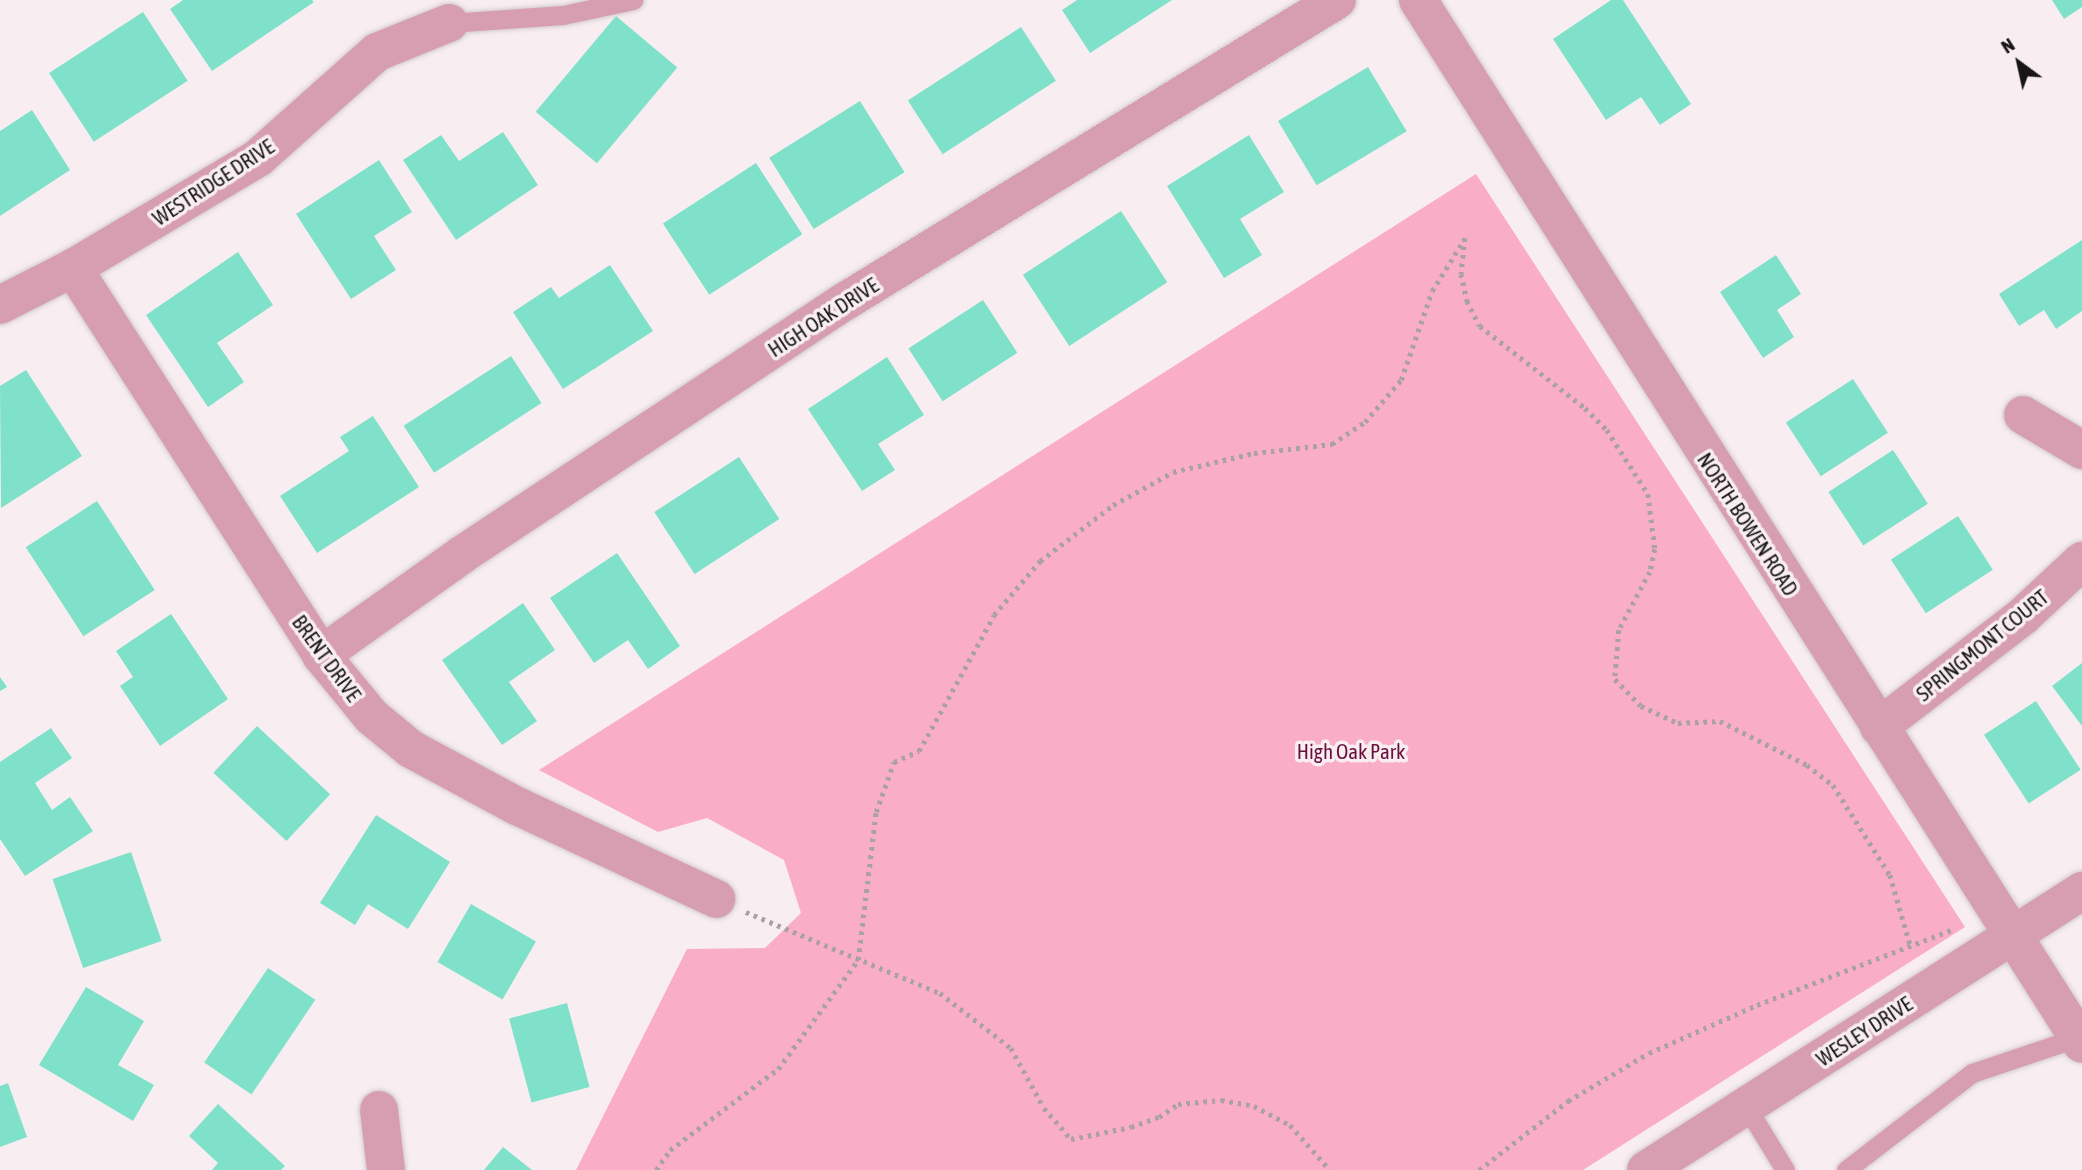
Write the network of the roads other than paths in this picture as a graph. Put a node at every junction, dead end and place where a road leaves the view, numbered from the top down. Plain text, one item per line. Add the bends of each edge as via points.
1 (633, 0) edge
2 (1337, 0) edge
3 (1418, 0) edge
4 (449, 23) joint
5 (73, 268) junction
6 (0, 305) edge
7 (2023, 415) dead end
8 (2082, 450) edge
9 (2082, 561) edge
10 (321, 655) junction
11 (1880, 727) junction
12 (2082, 891) edge
13 (716, 900) road end
14 (2004, 921) junction
15 (2081, 1040) edge
16 (1746, 1106) junction
17 (379, 1110) dead end
18 (386, 1170) edge
19 (1646, 1170) edge
20 (1786, 1170) edge
21 (1846, 1170) edge

1 - 4 lane via 563,15
2 - 10 street, HIGH OAK DRIVE via 844,302 463,554
3 - 11 street, NORTH BOWEN ROAD
4 - 5 street, WESTRIDGE DRIVE via 377,51 258,158
5 - 6 street, WESTRIDGE DRIVE
5 - 10 street, BRENT DRIVE
7 - 8 street
9 - 11 street, SPRINGMONT COURT via 2023,616
10 - 13 street, BRENT DRIVE via 372,717 411,748 517,806
11 - 14 street, NORTH BOWEN ROAD
12 - 14 street, WESLEY DRIVE
14 - 15 street, NORTH BOWEN ROAD
14 - 16 street, WESLEY DRIVE
15 - 21 lane via 1972,1073
16 - 19 street, WESLEY DRIVE
16 - 20 lane
17 - 18 street

